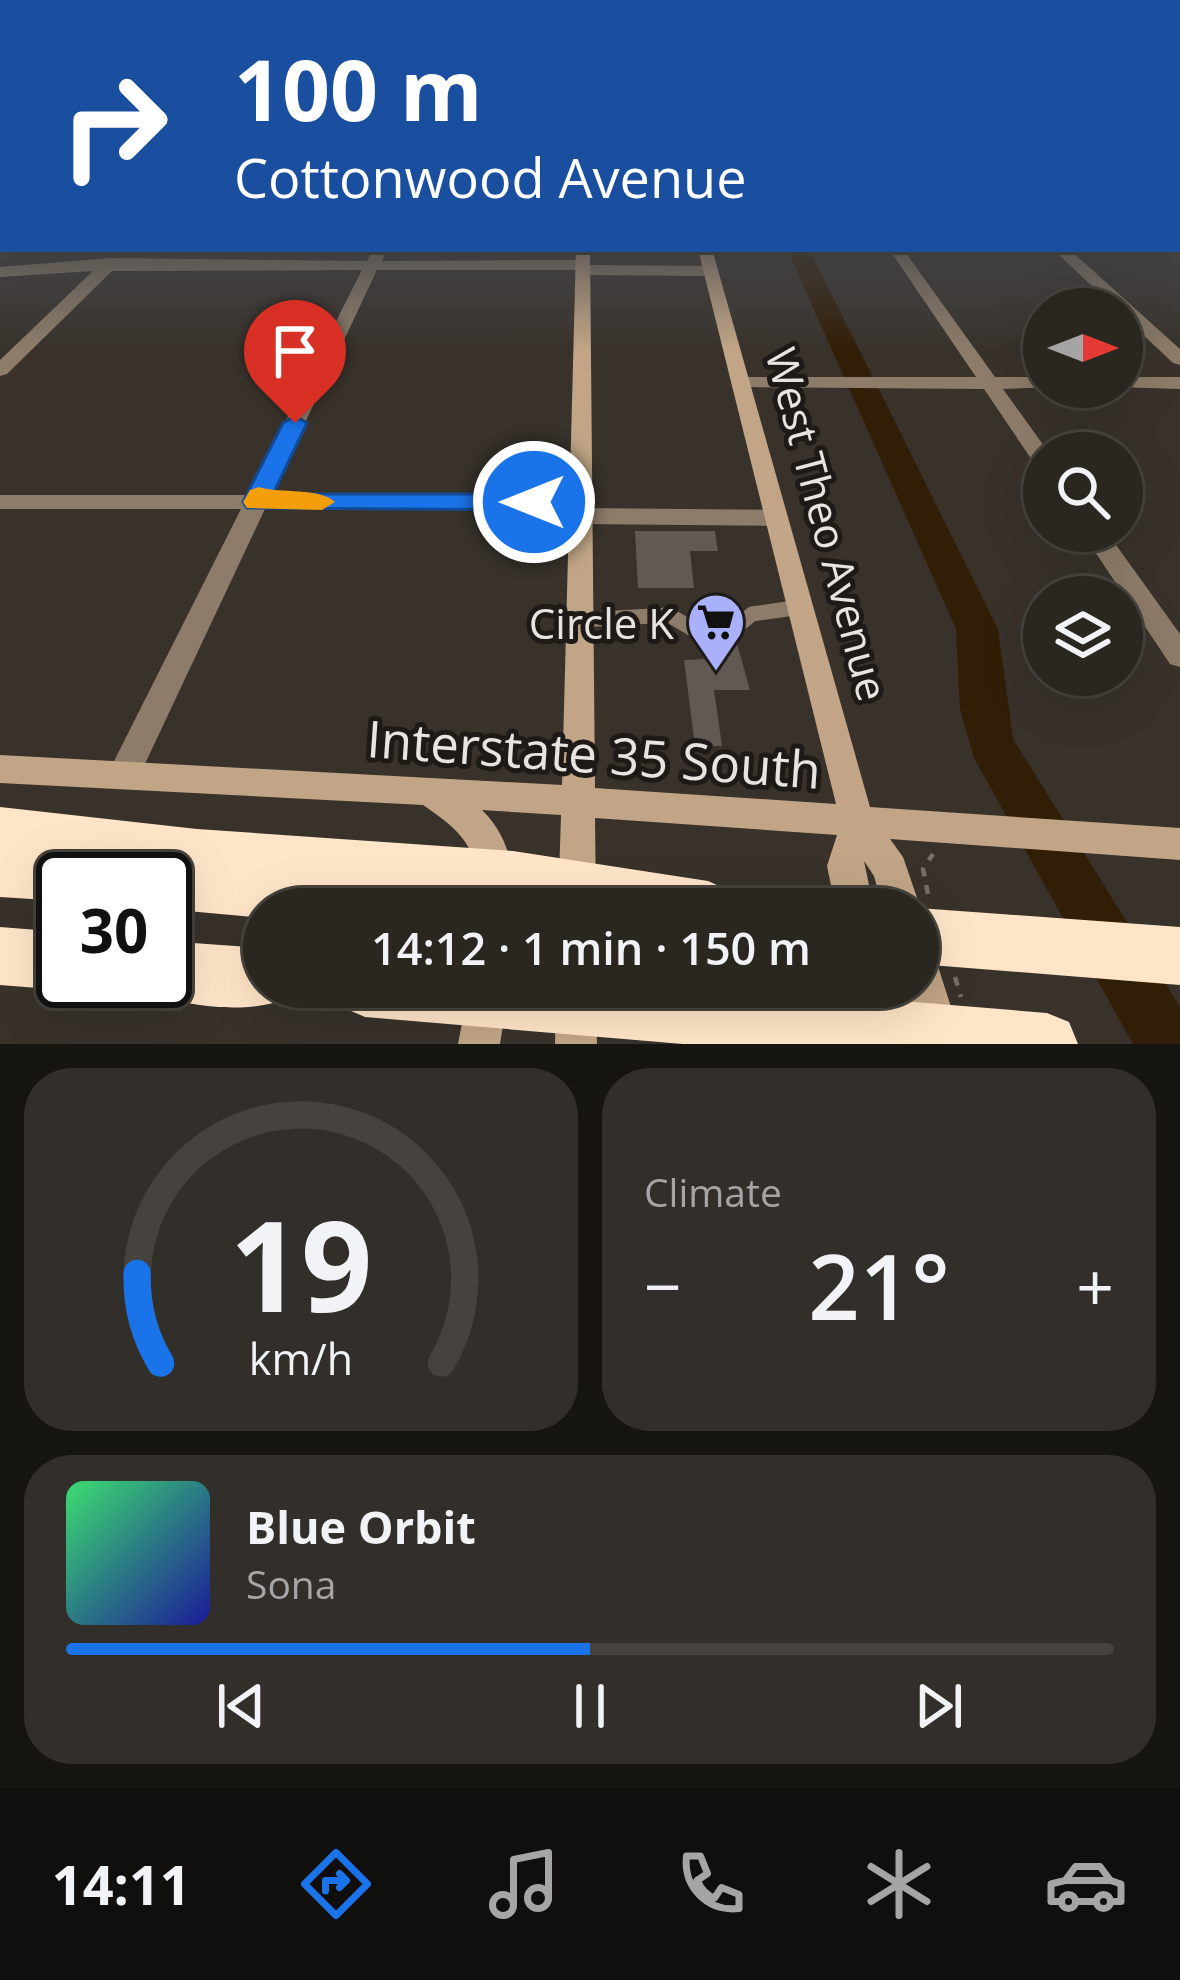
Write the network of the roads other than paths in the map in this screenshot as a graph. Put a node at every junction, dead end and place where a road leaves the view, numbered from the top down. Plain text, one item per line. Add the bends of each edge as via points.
1 (121, 254) edge
2 (899, 254) edge
3 (1065, 254) edge
4 (376, 257) edge
5 (708, 260) edge
6 (583, 262) edge
7 (109, 266) junction
8 (0, 272) edge
9 (1180, 359) edge
10 (0, 370) edge
11 (1180, 382) edge
12 (741, 383) junction
13 (989, 383) junction
14 (1023, 383) edge
15 (1143, 383) edge
16 (1024, 432) edge
17 (0, 502) edge
18 (256, 502) junction
19 (580, 509) junction
20 (777, 518) junction
21 (1108, 552) edge
22 (801, 607) junction
23 (579, 620) junction
24 (1180, 656) edge
25 (0, 769) edge
26 (123, 775) junction
27 (429, 791) junction
28 (578, 802) junction
29 (858, 823) junction
30 (0, 831) edge
31 (1180, 844) edge
32 (69, 852) edge
33 (192, 865) edge
34 (36, 867) edge
35 (0, 871) edge
36 (192, 886) edge
37 (495, 888) edge
38 (576, 888) edge
39 (577, 888) edge
40 (850, 888) edge
41 (896, 888) edge
42 (243, 890) edge
43 (939, 938) edge
44 (0, 956) edge
45 (1180, 956) edge
46 (36, 959) edge
47 (192, 972) edge
48 (243, 976) edge
49 (485, 1008) edge
50 (576, 1008) edge
51 (616, 1008) edge
52 (879, 1008) edge
53 (931, 1008) edge
54 (479, 1044) edge
55 (576, 1044) edge
56 (887, 1044) edge
57 (942, 1044) edge
58 (1047, 1044) edge

1 - 7 street
2 - 13 street
3 - 9 street
4 - 6 street
4 - 7 street
4 - 18 street
5 - 6 street
5 - 12 street, West Theo Avenue
6 - 19 street
7 - 8 street
7 - 10 street
11 - 15 street
12 - 13 street
12 - 20 street, West Theo Avenue
13 - 14 street
13 - 16 street
17 - 18 street
18 - 19 street
18 - 26 street
19 - 20 street
19 - 23 street
20 - 22 street, West Theo Avenue
21 - 24 street
22 - 23 lane via 752,614 735,628 691,628 669,615
22 - 29 street, West Theo Avenue
23 - 28 street
25 - 26 street, Interstate 35 South
26 - 27 street, Interstate 35 South
27 - 28 street, Interstate 35 South
27 - 37 street via 484,833
28 - 29 street, Interstate 35 South
28 - 39 street
29 - 31 street, Interstate 35 South
29 - 40 street, West Theo Avenue via 844,866
29 - 41 street, West Theo Avenue
30 - 32 highway
33 - 38 highway via 513,878
34 - 35 highway
36 - 42 highway
43 - 45 highway
44 - 46 highway
47 - 48 highway
49 - 54 street
50 - 55 street
51 - 58 highway
52 - 56 street
53 - 57 street

